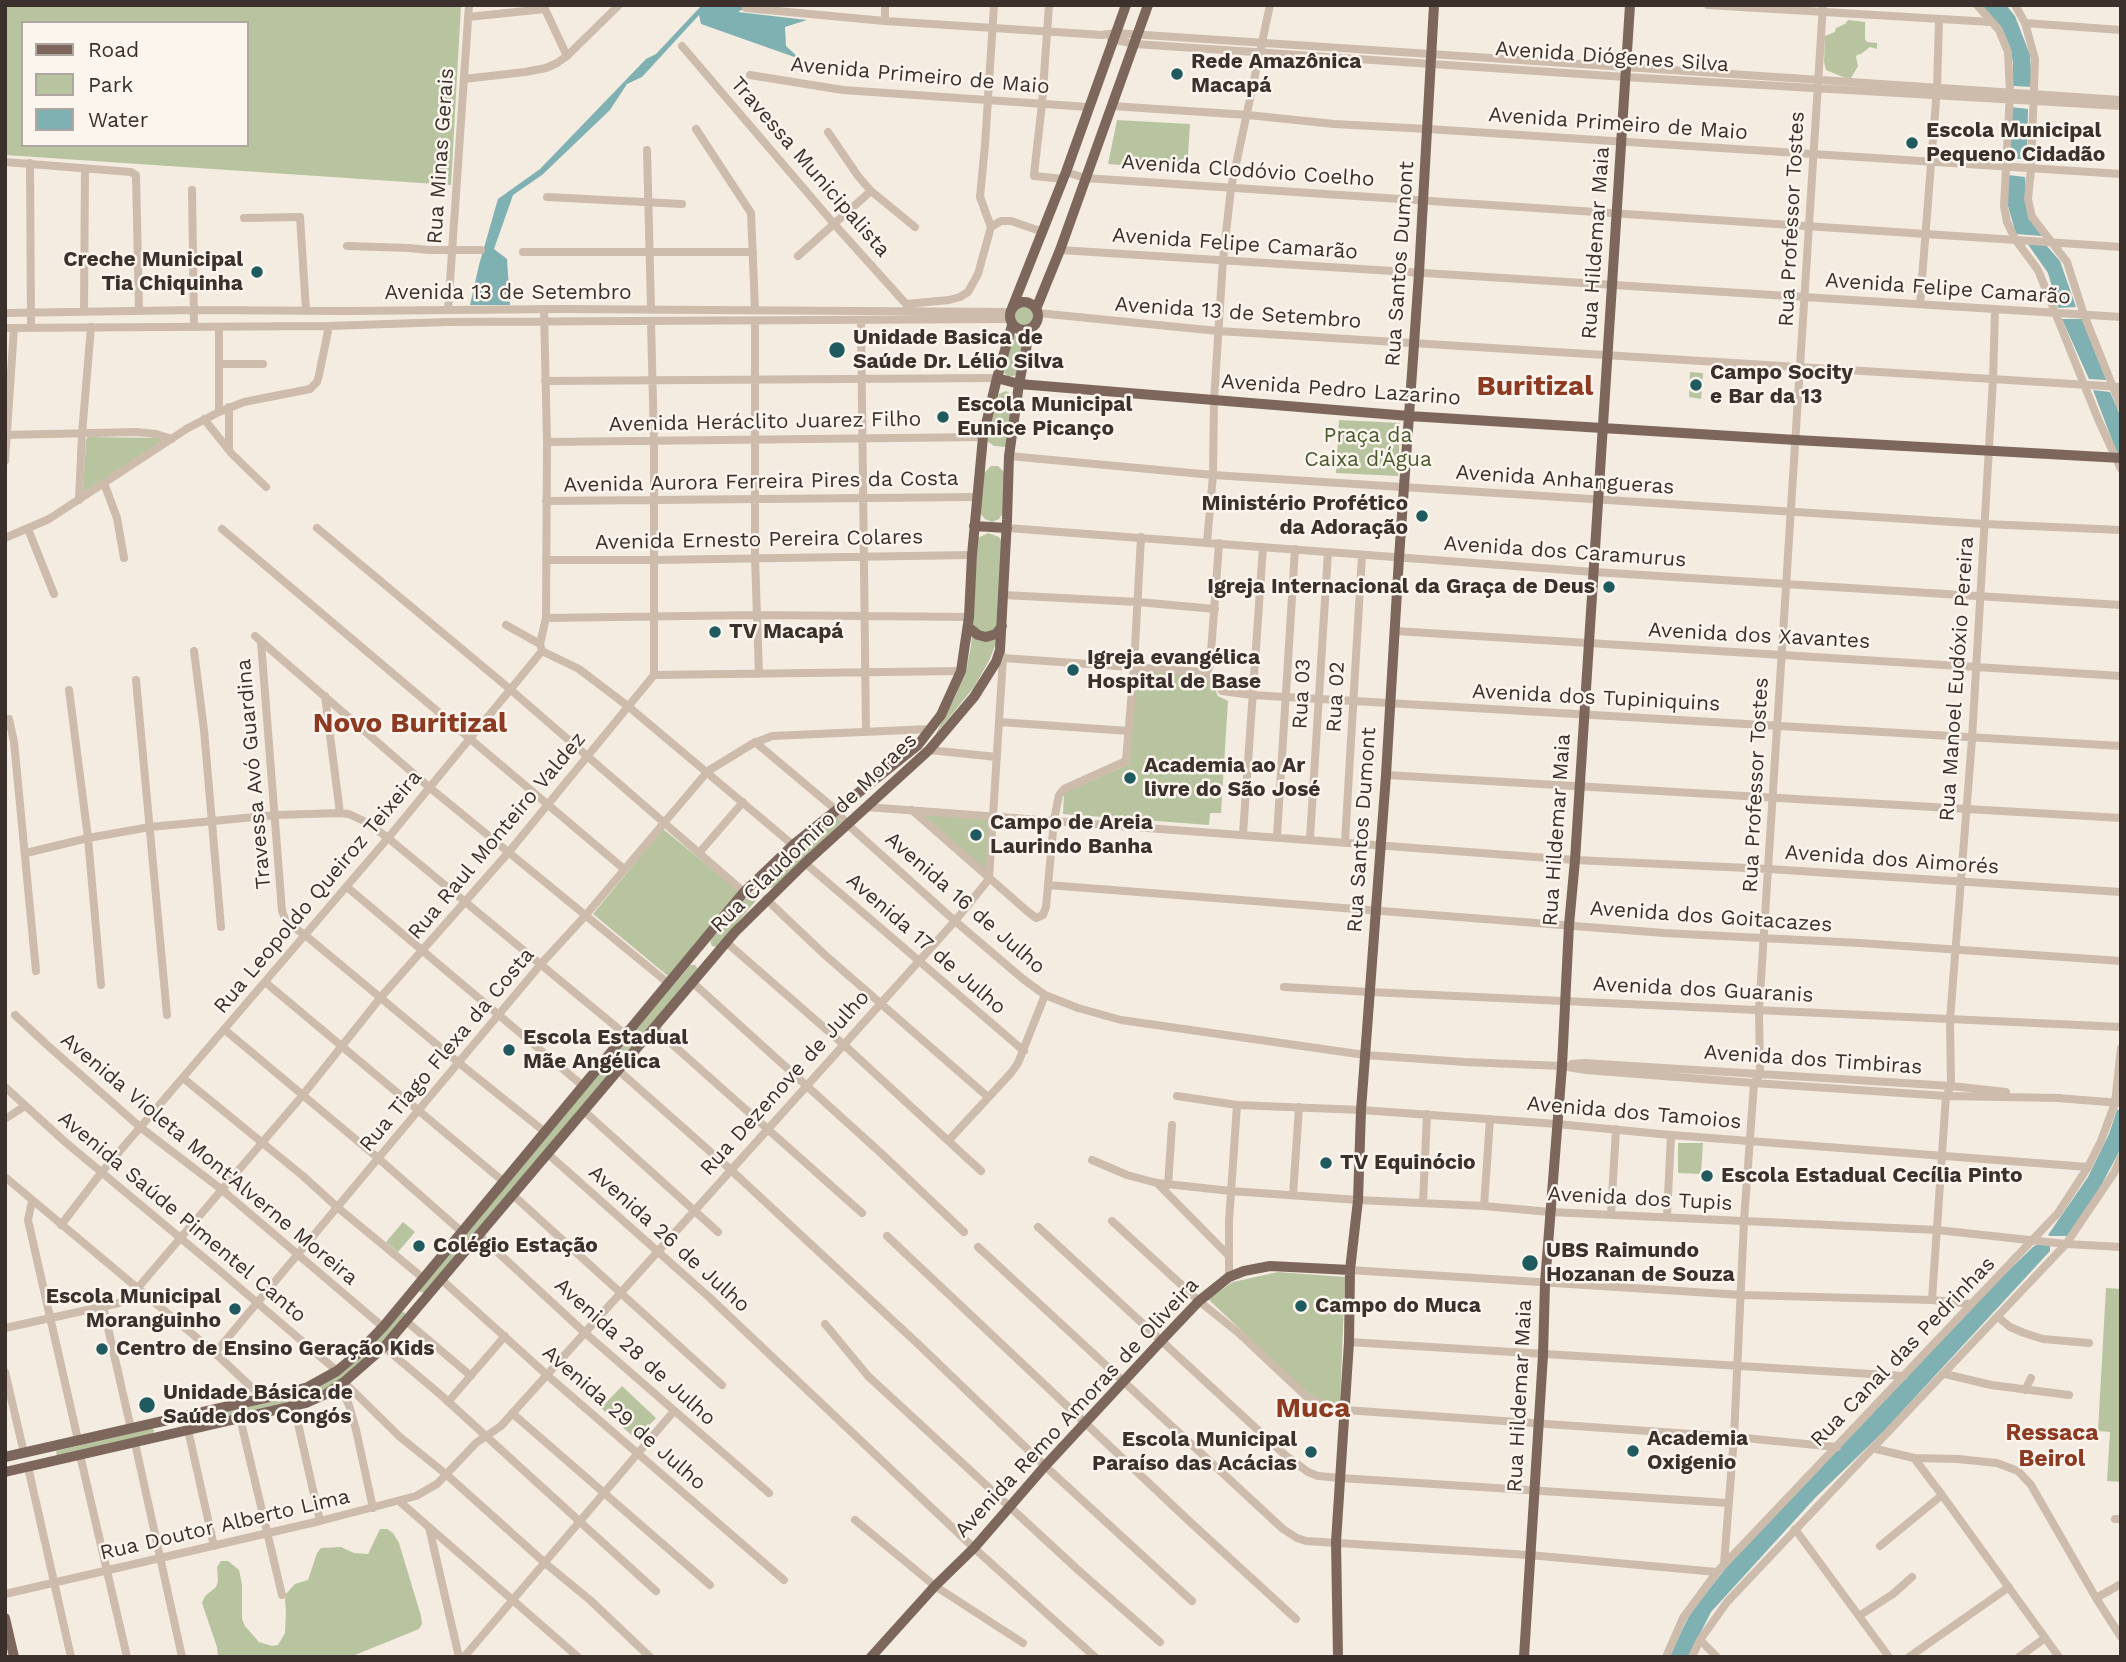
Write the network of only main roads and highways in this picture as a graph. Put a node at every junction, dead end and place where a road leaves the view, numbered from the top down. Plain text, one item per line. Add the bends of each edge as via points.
1 (1126, 5) edge
2 (1149, 5) edge
3 (1434, 5) edge
4 (1630, 5) edge
5 (1037, 311) junction
6 (1011, 316) junction
7 (1030, 329) junction
8 (997, 378) junction
9 (1019, 384) junction
10 (1409, 415) junction
11 (1603, 427) junction
12 (2118, 458) edge
13 (974, 526) junction
14 (1007, 528) junction
15 (969, 622) junction
16 (1002, 626) junction
17 (704, 940) junction
18 (718, 951) junction
19 (691, 956) junction
20 (704, 966) junction
21 (1350, 1270) junction
22 (404, 1302) junction
23 (414, 1311) junction
24 (183, 1418) junction
25 (188, 1430) junction
26 (51, 1447) junction
27 (5, 1457) edge
28 (55, 1461) junction
29 (5, 1472) edge
30 (5, 1618) edge
31 (14, 1657) edge
32 (871, 1657) edge
33 (1338, 1657) edge
34 (1524, 1657) edge

1 - 6 main road, Rua Claudomiro de Moraes
2 - 5 main road
3 - 10 main road, Rua Santos Dumont
4 - 11 main road, Rua Hildemar Maia
5 - 6 main road via 1024,302
5 - 7 main road via 1037,322
6 - 7 main road via 1021,330
6 - 8 main road, Rua Claudomiro de Moraes
7 - 9 main road, Rua Claudomiro de Moraes
8 - 9 main road, Avenida Pedro Lazarino
8 - 13 main road, Rua Claudomiro de Moraes via 983,438
9 - 10 main road, Avenida Pedro Lazarino
9 - 14 main road, Rua Claudomiro de Moraes via 1009,456
10 - 11 main road, Avenida Pedro Lazarino
10 - 21 main road, Rua Santos Dumont
11 - 12 main road, Avenida Pedro Lazarino
11 - 34 main road, Rua Hildemar Maia
13 - 14 main road
13 - 15 main road, Rua Claudomiro de Moraes
14 - 16 main road, Rua Claudomiro de Moraes
15 - 16 main road via 978,635 986,637
15 - 17 main road, Rua Claudomiro de Moraes via 961,671 931,729 911,751 793,845 744,892
16 - 18 main road, Rua Claudomiro de Moraes via 1002,654 974,697 929,750 766,899
17 - 18 main road
17 - 19 main road, Rua Claudomiro de Moraes
18 - 20 main road, Rua Claudomiro de Moraes
19 - 20 main road
19 - 22 main road, Rua Claudomiro de Moraes
20 - 23 main road, Rua Claudomiro de Moraes
21 - 32 main road, Avenida Remo Amoras de Oliveira via 1270,1266 1244,1271 1199,1301
21 - 33 main road, Rua Santos Dumont via 1336,1542
22 - 23 main road
22 - 24 main road, Rua Claudomiro de Moraes via 356,1355 308,1387
23 - 25 main road, Rua Claudomiro de Moraes via 384,1347 342,1384 314,1400
24 - 25 main road
24 - 26 main road, Rua Claudomiro de Moraes
25 - 28 main road, Rua Claudomiro de Moraes
26 - 27 main road, Rua Claudomiro de Moraes
26 - 28 main road
28 - 29 main road, Rua Claudomiro de Moraes
30 - 31 main road

